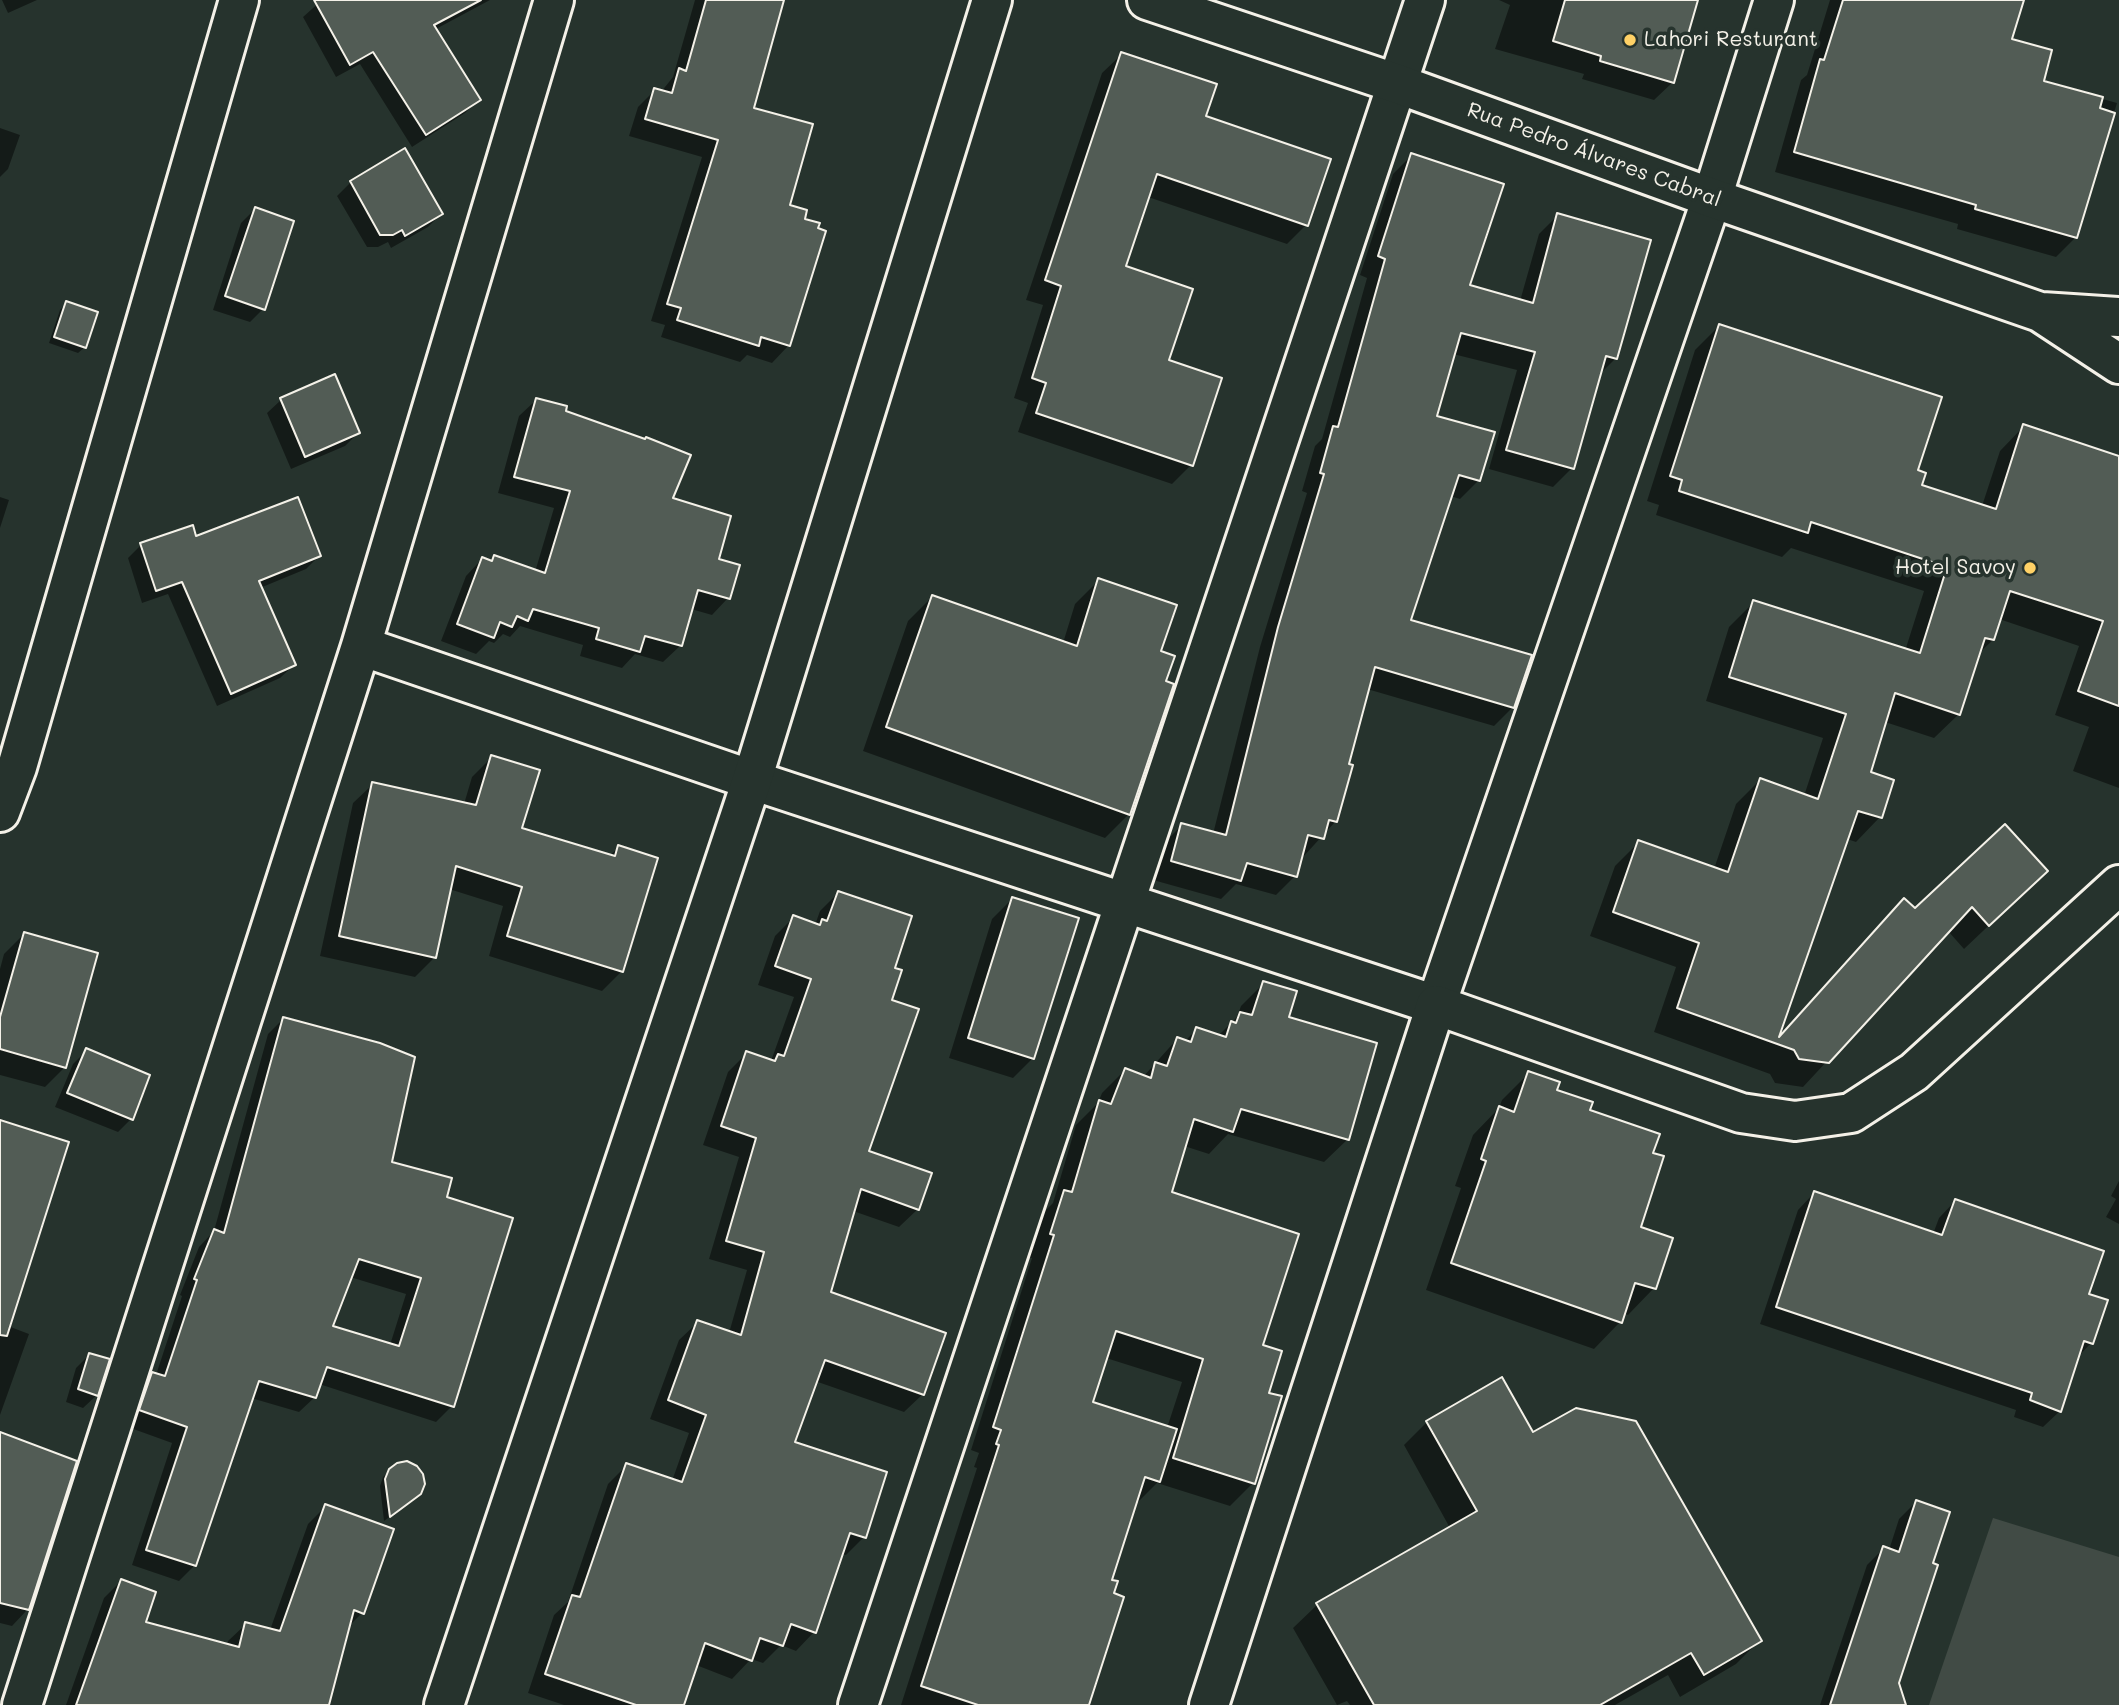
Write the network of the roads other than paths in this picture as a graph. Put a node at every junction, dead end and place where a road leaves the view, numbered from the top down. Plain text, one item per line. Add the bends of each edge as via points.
1 (239, 0) edge
2 (554, 0) edge
3 (992, 0) edge
4 (1147, 0) edge
5 (1425, 0) edge
6 (1774, 0) edge
7 (1398, 83) junction
8 (1712, 198) junction
9 (2040, 312) junction
10 (2119, 317) edge
11 (2119, 365) edge
12 (360, 646) junction
13 (8, 764) edge
14 (752, 780) junction
15 (0, 812) edge
16 (2119, 885) edge
17 (1126, 902) junction
18 (1436, 1005) junction
19 (22, 1705) edge
20 (444, 1705) edge
21 (858, 1705) edge
22 (1209, 1705) edge

1 - 13 street
2 - 12 street
3 - 14 street
4 - 7 street, Rua Pedro Álvares Cabral
5 - 7 street
6 - 8 street
7 - 8 street, Rua Pedro Álvares Cabral
7 - 17 street
8 - 9 street, Rua Pedro Álvares Cabral
8 - 18 street
9 - 10 street
9 - 11 street
12 - 14 street
12 - 19 street
13 - 15 street
14 - 17 street
14 - 20 street
16 - 18 street via 1914,1072 1851,1112 1795,1121 1741,1113
17 - 18 street
17 - 21 street
18 - 22 street

